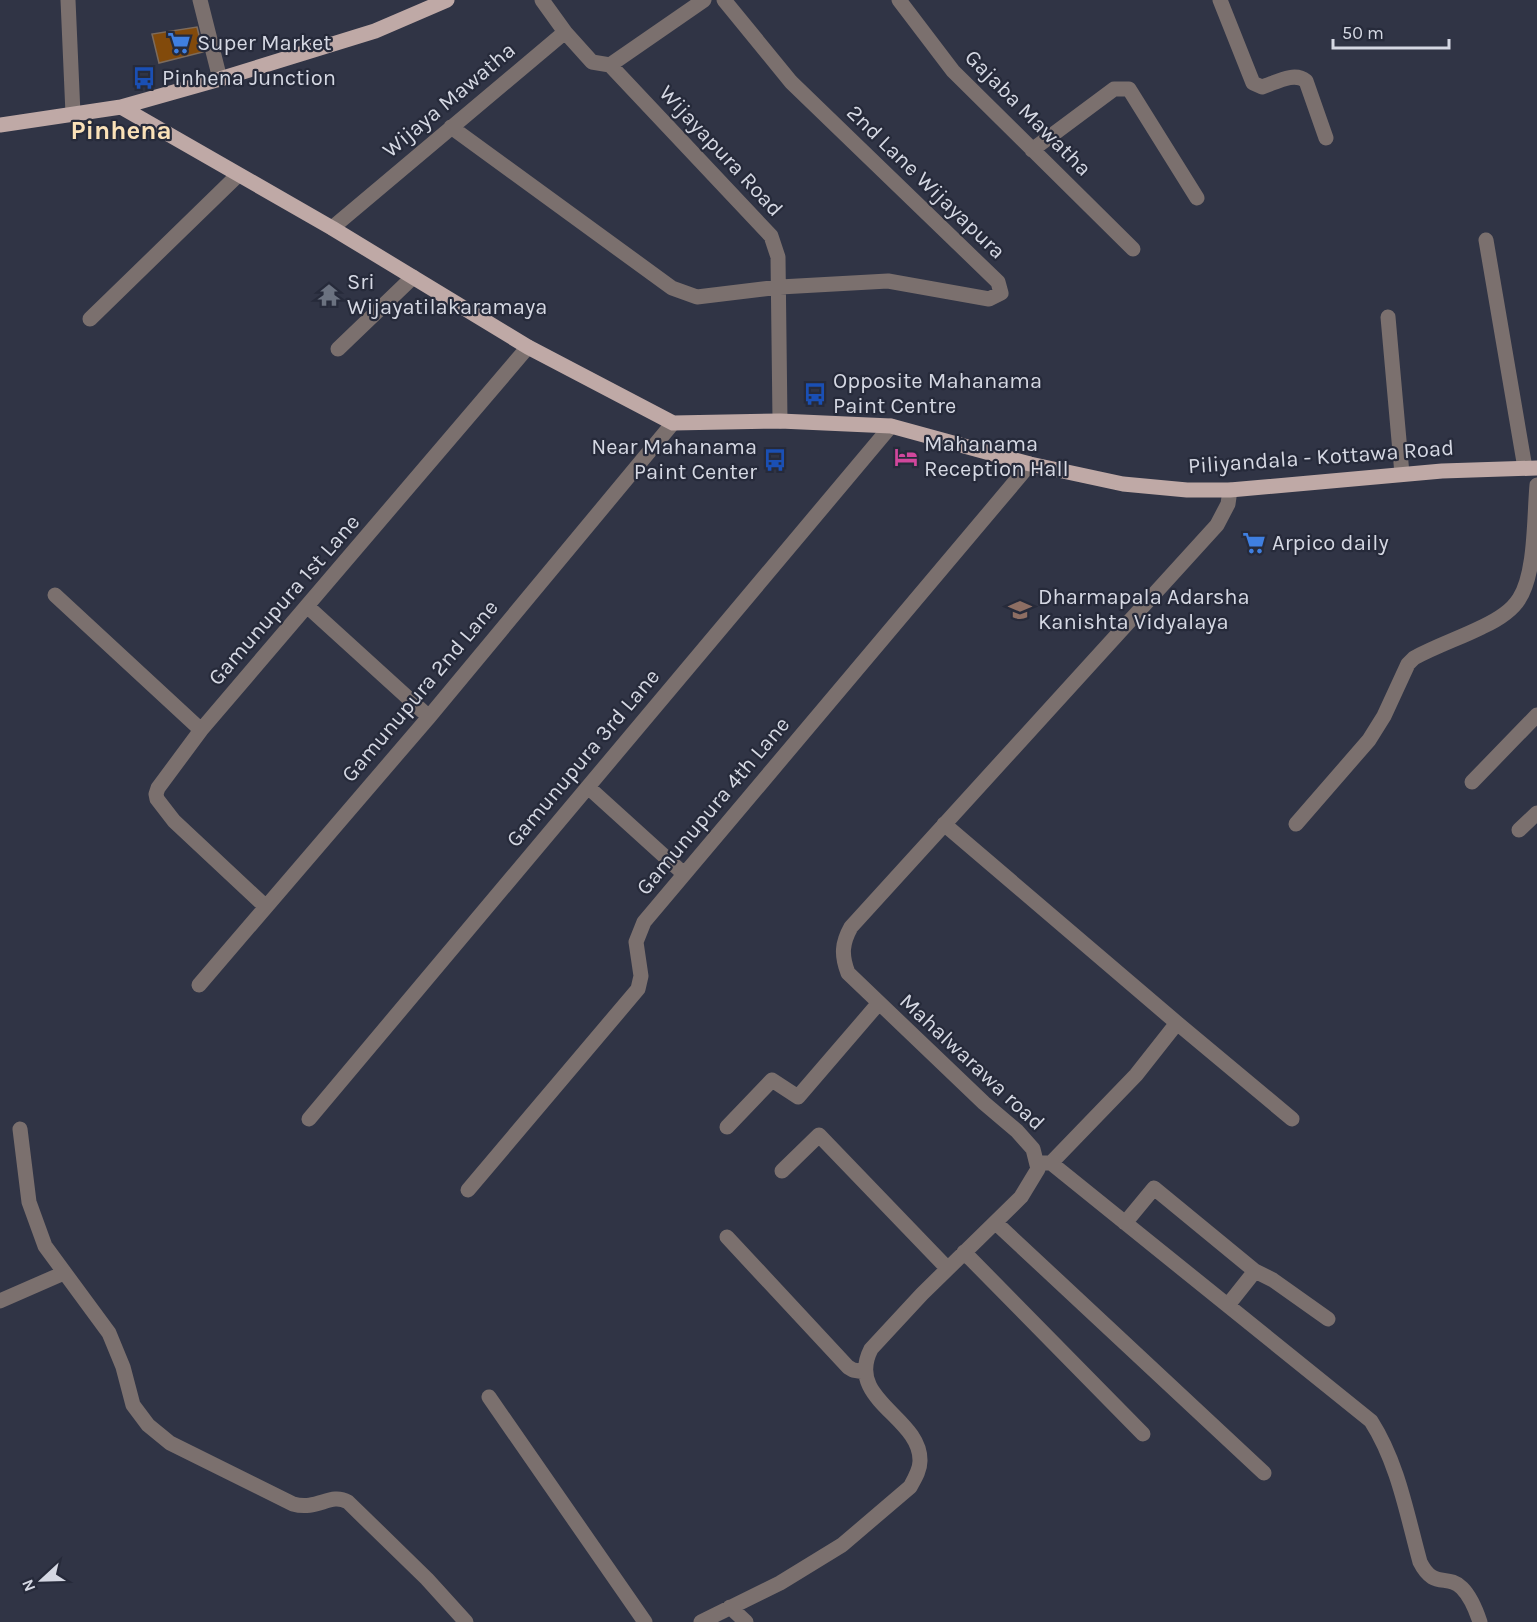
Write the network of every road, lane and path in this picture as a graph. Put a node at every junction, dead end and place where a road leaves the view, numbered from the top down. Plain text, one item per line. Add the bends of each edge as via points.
1 (68, 0) edge
2 (200, 0) edge
3 (447, 0) edge
4 (542, 0) edge
5 (705, 0) edge
6 (724, 0) edge
7 (899, 0) edge
8 (1220, 0) edge
9 (565, 32) junction
10 (610, 65) junction
11 (220, 80) junction
12 (121, 107) junction
13 (74, 114) junction
14 (0, 125) edge
15 (451, 127) junction
16 (1326, 138) dead end
17 (1032, 150) junction
18 (238, 175) junction
19 (1197, 198) dead end
20 (332, 228) junction
21 (1486, 240) dead end
22 (1133, 249) dead end
23 (413, 277) junction
24 (780, 287) junction
25 (1388, 317) dead end
26 (90, 320) dead end
27 (528, 347) junction
28 (338, 349) dead end
29 (780, 421) junction
30 (673, 423) junction
31 (891, 426) junction
32 (1030, 464) junction
33 (1531, 468) edge
34 (1402, 474) junction
35 (1537, 485) edge
36 (1230, 490) junction
37 (55, 595) dead end
38 (308, 607) junction
39 (1537, 715) edge
40 (429, 717) junction
41 (201, 730) junction
42 (1472, 782) dead end
43 (588, 788) junction
44 (1537, 813) edge
45 (944, 824) junction
46 (1296, 824) dead end
47 (1519, 830) dead end
48 (684, 874) junction
49 (266, 907) junction
50 (199, 985) dead end
51 (879, 1004) junction
52 (1177, 1023) junction
53 (309, 1119) dead end
54 (1292, 1119) dead end
55 (727, 1127) dead end
56 (20, 1129) dead end
57 (1045, 1163) junction
58 (782, 1171) dead end
59 (468, 1190) dead end
60 (996, 1223) junction
61 (1125, 1223) junction
62 (727, 1237) dead end
63 (964, 1252) junction
64 (947, 1268) junction
65 (1255, 1271) junction
66 (64, 1273) junction
67 (0, 1301) edge
68 (1228, 1305) junction
69 (1328, 1319) dead end
70 (865, 1372) junction
71 (489, 1397) dead end
72 (1143, 1434) dead end
73 (1264, 1473) dead end
74 (730, 1607) junction
75 (466, 1622) edge
76 (645, 1622) edge
77 (701, 1622) edge
78 (746, 1622) edge
79 (1480, 1622) edge

1 - 13 street
2 - 11 street
3 - 11 main road via 375,31
4 - 9 street
5 - 10 street
6 - 24 street, 2nd Lane Wijayapura via 791,82 998,282 1001,293 989,299 888,281
7 - 17 street, Gajaba Mawatha via 953,71
8 - 16 street via 1253,83 1262,87 1300,76
9 - 10 street via 592,62
9 - 15 street, Wijaya Mawatha
10 - 24 street, Wijayapura Road via 771,236 778,257
11 - 12 main road
12 - 13 main road
12 - 18 main road, Piliyandala - Kottawa Road
13 - 14 main road
15 - 20 street, Wijaya Mawatha
15 - 24 street, 2nd Lane Wijayapura via 672,288 697,297
17 - 19 street via 1114,88 1129,89
17 - 22 street, Gajaba Mawatha
18 - 20 main road, Piliyandala - Kottawa Road
18 - 26 street
20 - 23 main road, Piliyandala - Kottawa Road
21 - 33 street
23 - 27 main road, Piliyandala - Kottawa Road
23 - 28 street
24 - 29 street, Wijayapura Road
25 - 34 street
27 - 30 main road, Piliyandala - Kottawa Road
27 - 38 street, Gamunupura 1st Lane
29 - 30 main road, Piliyandala - Kottawa Road
29 - 31 main road, Piliyandala - Kottawa Road
30 - 40 street, Gamunupura 2nd Lane
31 - 32 main road, Piliyandala - Kottawa Road
31 - 43 street, Gamunupura 3rd Lane
32 - 36 main road, Piliyandala - Kottawa Road via 1123,484
32 - 48 street, Gamunupura 4th Lane
33 - 34 main road, Piliyandala - Kottawa Road
34 - 36 main road, Piliyandala - Kottawa Road
35 - 46 street via 1530,568 1518,600 1484,627 1408,664 1369,740
36 - 45 street, Mahalwarawa road via 1228,504 1216,525
37 - 41 street
38 - 40 street
38 - 41 street, Gamunupura 1st Lane
39 - 42 street
40 - 49 street, Gamunupura 2nd Lane
41 - 49 street, Gamunupura 1st Lane via 158,788 157,800 174,822
43 - 48 street
43 - 53 street, Gamunupura 3rd Lane
44 - 47 street
45 - 51 street, Mahalwarawa road via 851,927 844,940 843,961 848,973
45 - 52 street
48 - 59 street, Gamunupura 4th Lane via 644,922 636,942 638,989
49 - 50 street, Gamunupura 2nd Lane
51 - 55 street via 798,1097 772,1080
51 - 57 street, Mahalwarawa road via 1017,1131
52 - 54 street
52 - 57 street via 1136,1075
56 - 66 street via 29,1202 45,1246
57 - 60 street, Mahalwarawa road
57 - 61 street
58 - 64 street via 819,1135
60 - 63 street, Mahalwarawa road
60 - 73 street
61 - 65 street via 1154,1188
61 - 68 street
62 - 70 street via 848,1367
63 - 64 street, Mahalwarawa road
63 - 72 street
64 - 70 street, Mahalwarawa road via 871,1349
65 - 68 street
65 - 69 street
66 - 67 street
66 - 75 street via 109,1333 133,1405 148,1425 170,1443 293,1504 311,1507 335,1498 348,1502
68 - 79 street via 1371,1421 1392,1461 1420,1563 1426,1574 1461,1587
70 - 74 street via 873,1392 916,1444 920,1460 917,1474 910,1486 842,1545 780,1583
71 - 76 street
74 - 77 street
74 - 78 street

